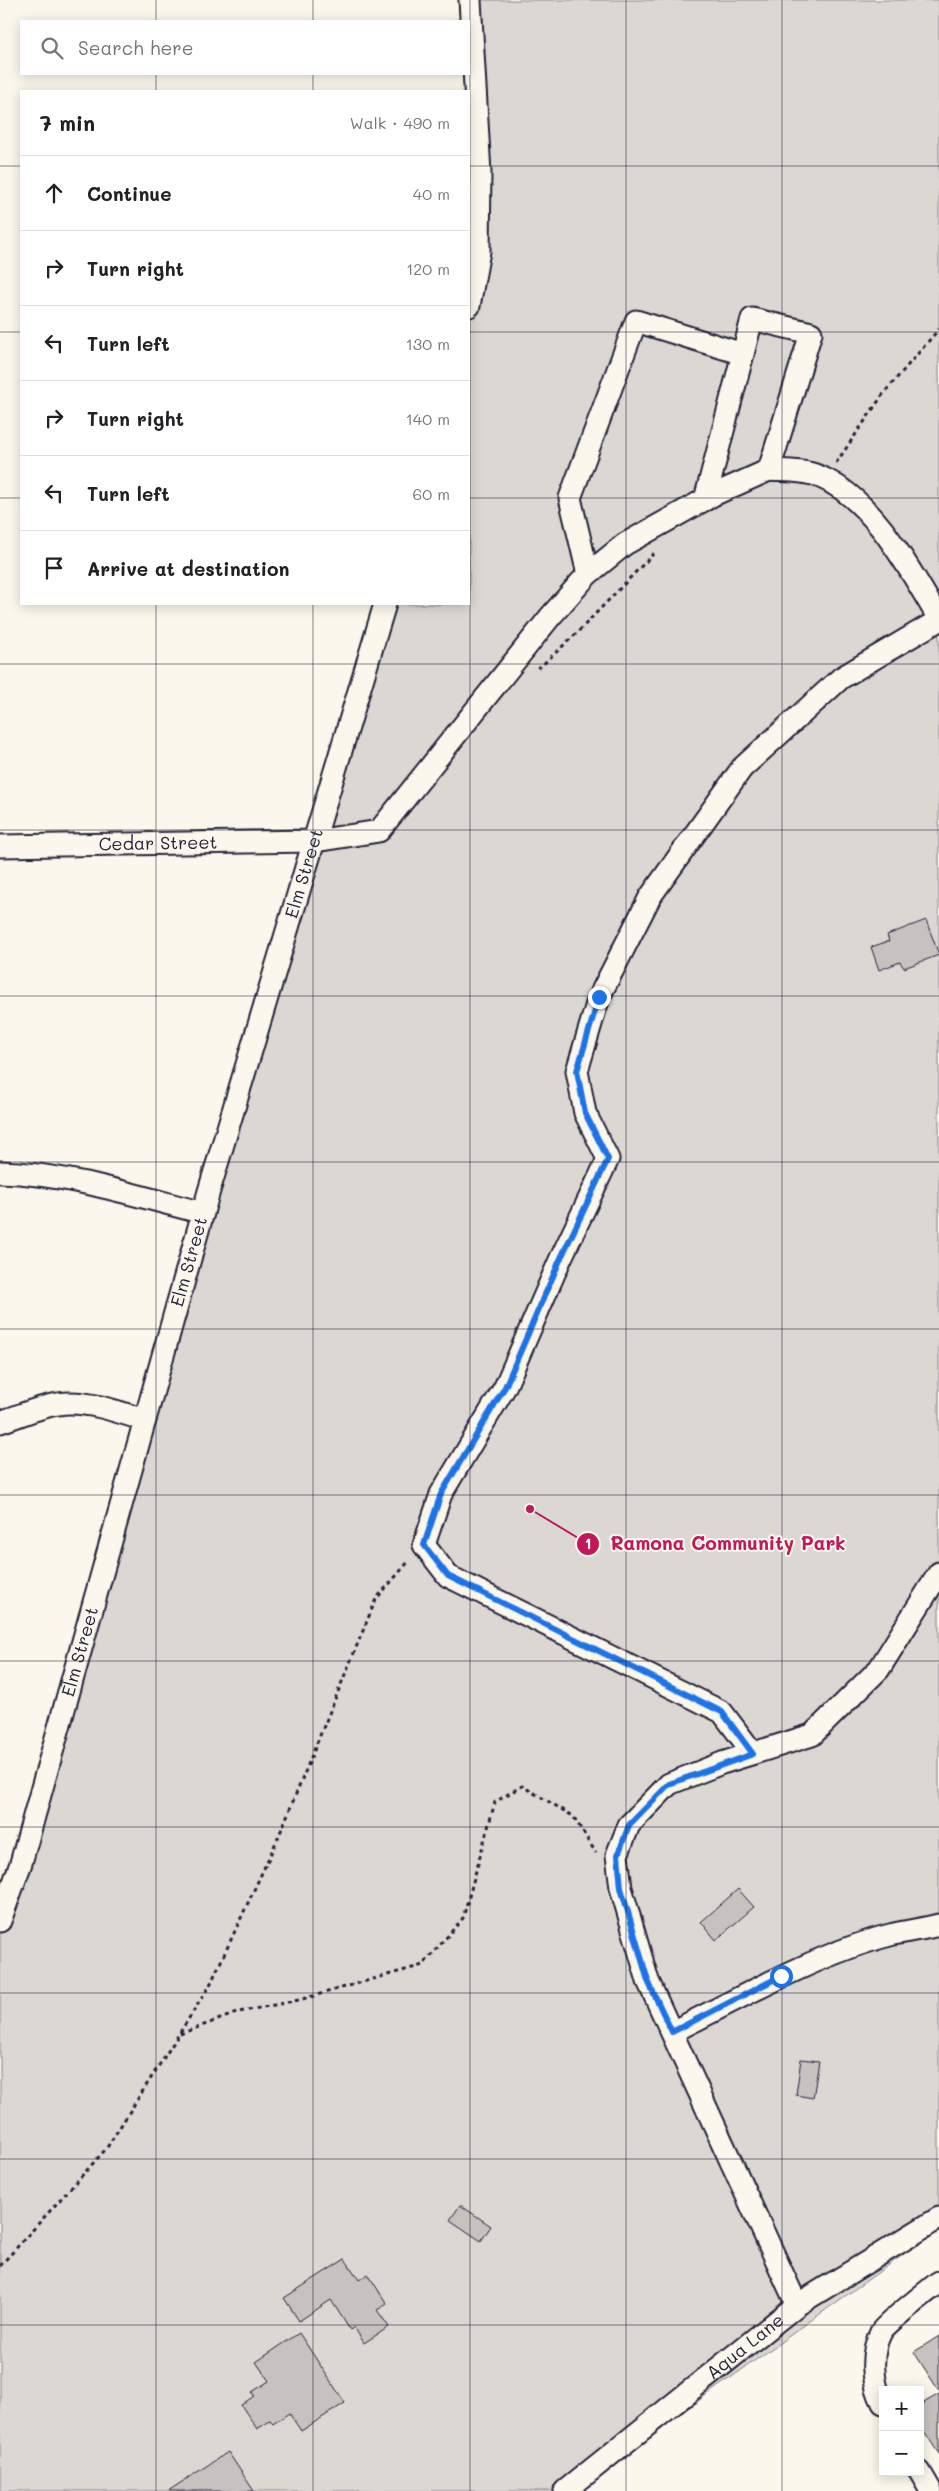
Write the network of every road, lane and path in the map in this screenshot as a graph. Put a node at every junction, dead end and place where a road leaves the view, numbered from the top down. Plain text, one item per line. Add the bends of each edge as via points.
1 (470, 0) edge
2 (470, 300) edge
3 (939, 329) edge
4 (742, 354) junction
5 (768, 470) junction
6 (824, 480) junction
7 (705, 500) junction
8 (658, 548) dead end
9 (588, 574) junction
10 (384, 605) edge
11 (939, 619) edge
12 (509, 669) junction
13 (315, 841) junction
14 (0, 846) edge
15 (0, 1172) edge
16 (203, 1213) junction
17 (145, 1420) junction
18 (0, 1422) edge
19 (424, 1545) junction
20 (939, 1574) edge
21 (753, 1754) junction
22 (619, 1867) junction
23 (0, 1921) edge
24 (939, 1925) edge
25 (672, 2032) junction
26 (179, 2034) junction
27 (939, 2218) edge
28 (0, 2266) edge
29 (939, 2282) edge
30 (797, 2305) junction
31 (879, 2397) edge
32 (922, 2476) edge
33 (565, 2491) edge
34 (931, 2491) edge

1 - 2 street via 480,173 479,251
3 - 6 path via 884,393
4 - 5 street via 752,319 811,333
4 - 7 street
4 - 9 street via 636,321 570,498
5 - 6 street via 817,475
5 - 7 street, Cedar Street
6 - 11 street via 858,502 905,563
7 - 9 street, Cedar Street via 625,544
8 - 12 path via 577,634 540,667
9 - 12 street, Cedar Street
10 - 13 street, Elm Street
11 - 19 street via 841,678 742,768 650,897 599,997 577,1071 585,1113 608,1159 505,1387 441,1494
12 - 13 street, Cedar Street via 379,831
13 - 14 street, Cedar Street
13 - 16 street, Elm Street
15 - 16 street via 97,1186
16 - 17 street, Elm Street
17 - 18 street via 98,1406 70,1403 53,1405
17 - 23 street, Elm Street via 21,1863
19 - 21 street via 448,1576 722,1712
19 - 26 path via 376,1599 278,1838 210,1985
20 - 21 street via 879,1669 812,1735
21 - 22 street via 669,1784 629,1825 618,1855
22 - 25 street via 621,1888 648,1981
22 - 26 path via 605,1866 573,1816 522,1786 495,1802 463,1918 423,1965 298,2000 239,2012
24 - 25 street via 889,1935 781,1976
25 - 30 street
26 - 28 path via 106,2150
27 - 30 street, Aqua Lane
29 - 31 street via 881,2332 873,2365
30 - 33 street, Aqua Lane
32 - 34 street

